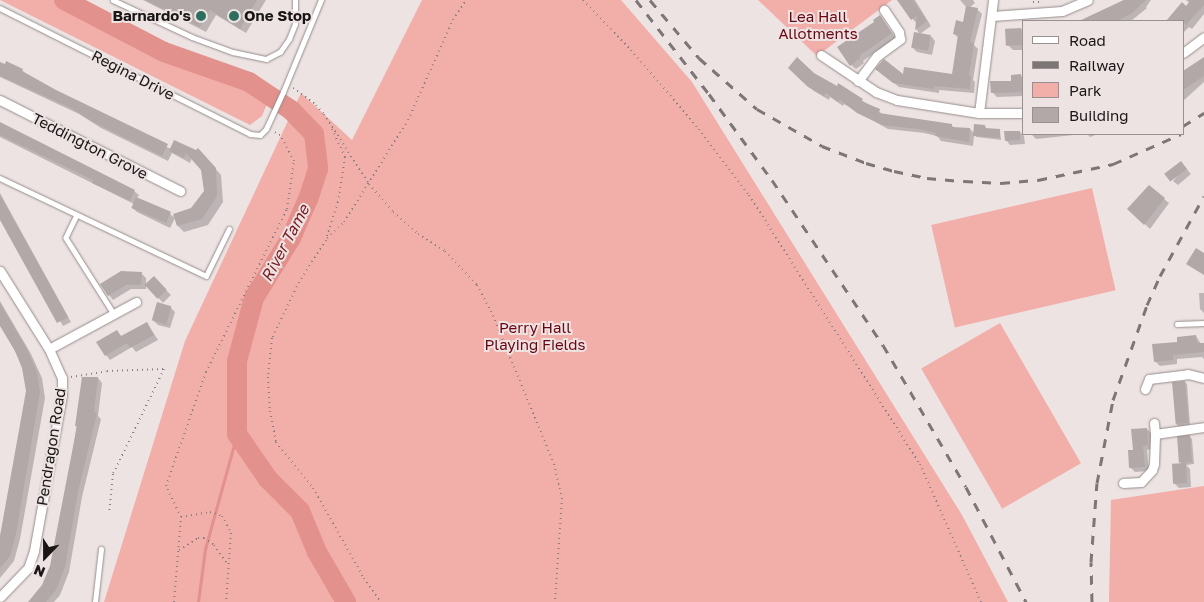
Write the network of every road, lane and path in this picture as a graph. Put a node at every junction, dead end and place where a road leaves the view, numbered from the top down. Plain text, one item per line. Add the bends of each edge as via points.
1 (113, 0) edge
2 (295, 0) edge
3 (321, 0) edge
4 (466, 0) edge
5 (583, 0) edge
6 (993, 0) edge
7 (1088, 0) edge
8 (0, 8) edge
9 (884, 10) dead end
10 (992, 16) junction
11 (1204, 37) edge
12 (1184, 52) edge
13 (822, 55) dead end
14 (858, 81) junction
15 (287, 83) junction
16 (0, 100) edge
17 (979, 113) junction
18 (1022, 113) edge
19 (328, 120) junction
20 (280, 135) dead end
21 (0, 178) edge
22 (369, 184) junction
23 (180, 191) dead end
24 (77, 214) junction
25 (229, 229) dead end
26 (326, 240) junction
27 (0, 271) edge
28 (136, 302) dead end
29 (114, 314) junction
30 (1204, 322) edge
31 (1177, 324) dead end
32 (49, 349) junction
33 (62, 378) junction
34 (1204, 378) edge
35 (1145, 389) dead end
36 (1154, 422) dead end
37 (1204, 427) edge
38 (1155, 434) junction
39 (1123, 483) dead end
40 (109, 514) dead end
41 (181, 517) junction
42 (101, 549) dead end
43 (178, 550) junction
44 (228, 564) junction
45 (0, 597) edge
46 (95, 602) edge
47 (174, 602) edge
48 (226, 602) edge
49 (381, 602) edge
50 (555, 602) edge
51 (981, 602) edge

1 - 2 lane via 192,37 233,52 266,58 280,52 289,39 295,24
3 - 15 lane
4 - 22 path via 453,20 408,120
5 - 51 path via 699,129 760,211 920,464
6 - 10 street
7 - 10 street via 1062,11
8 - 15 lane, Regina Drive via 250,134 260,135 266,129
9 - 14 street via 899,32 900,39 877,56
10 - 17 street
11 - 12 street
13 - 14 street
14 - 17 street via 897,100
15 - 19 path via 316,105
16 - 23 street, Teddington Grove
17 - 18 street
19 - 22 path
19 - 26 path via 345,157 338,202
20 - 41 path via 294,161 287,209 206,372 166,486
21 - 24 lane
22 - 26 path via 344,222
22 - 50 path via 393,212 461,266 477,285 491,311 554,464 562,498
24 - 25 lane via 206,276
24 - 29 lane via 66,238
26 - 49 path via 299,282 272,338 268,377 270,411 276,442 313,488
27 - 32 street, Pendragon Road
28 - 29 street
29 - 32 street
30 - 31 lane
32 - 33 street, Pendragon Road
33 - 40 path via 164,369 113,474
33 - 45 street, Pendragon Road via 62,395 34,551 28,568
34 - 35 street via 1188,374 1149,379
36 - 38 street
37 - 38 street
38 - 39 street via 1152,470 1140,482
41 - 43 path
41 - 44 path via 210,512 222,516 231,533
42 - 46 lane
43 - 44 path via 198,538 204,538 214,545
43 - 47 path
44 - 48 path

